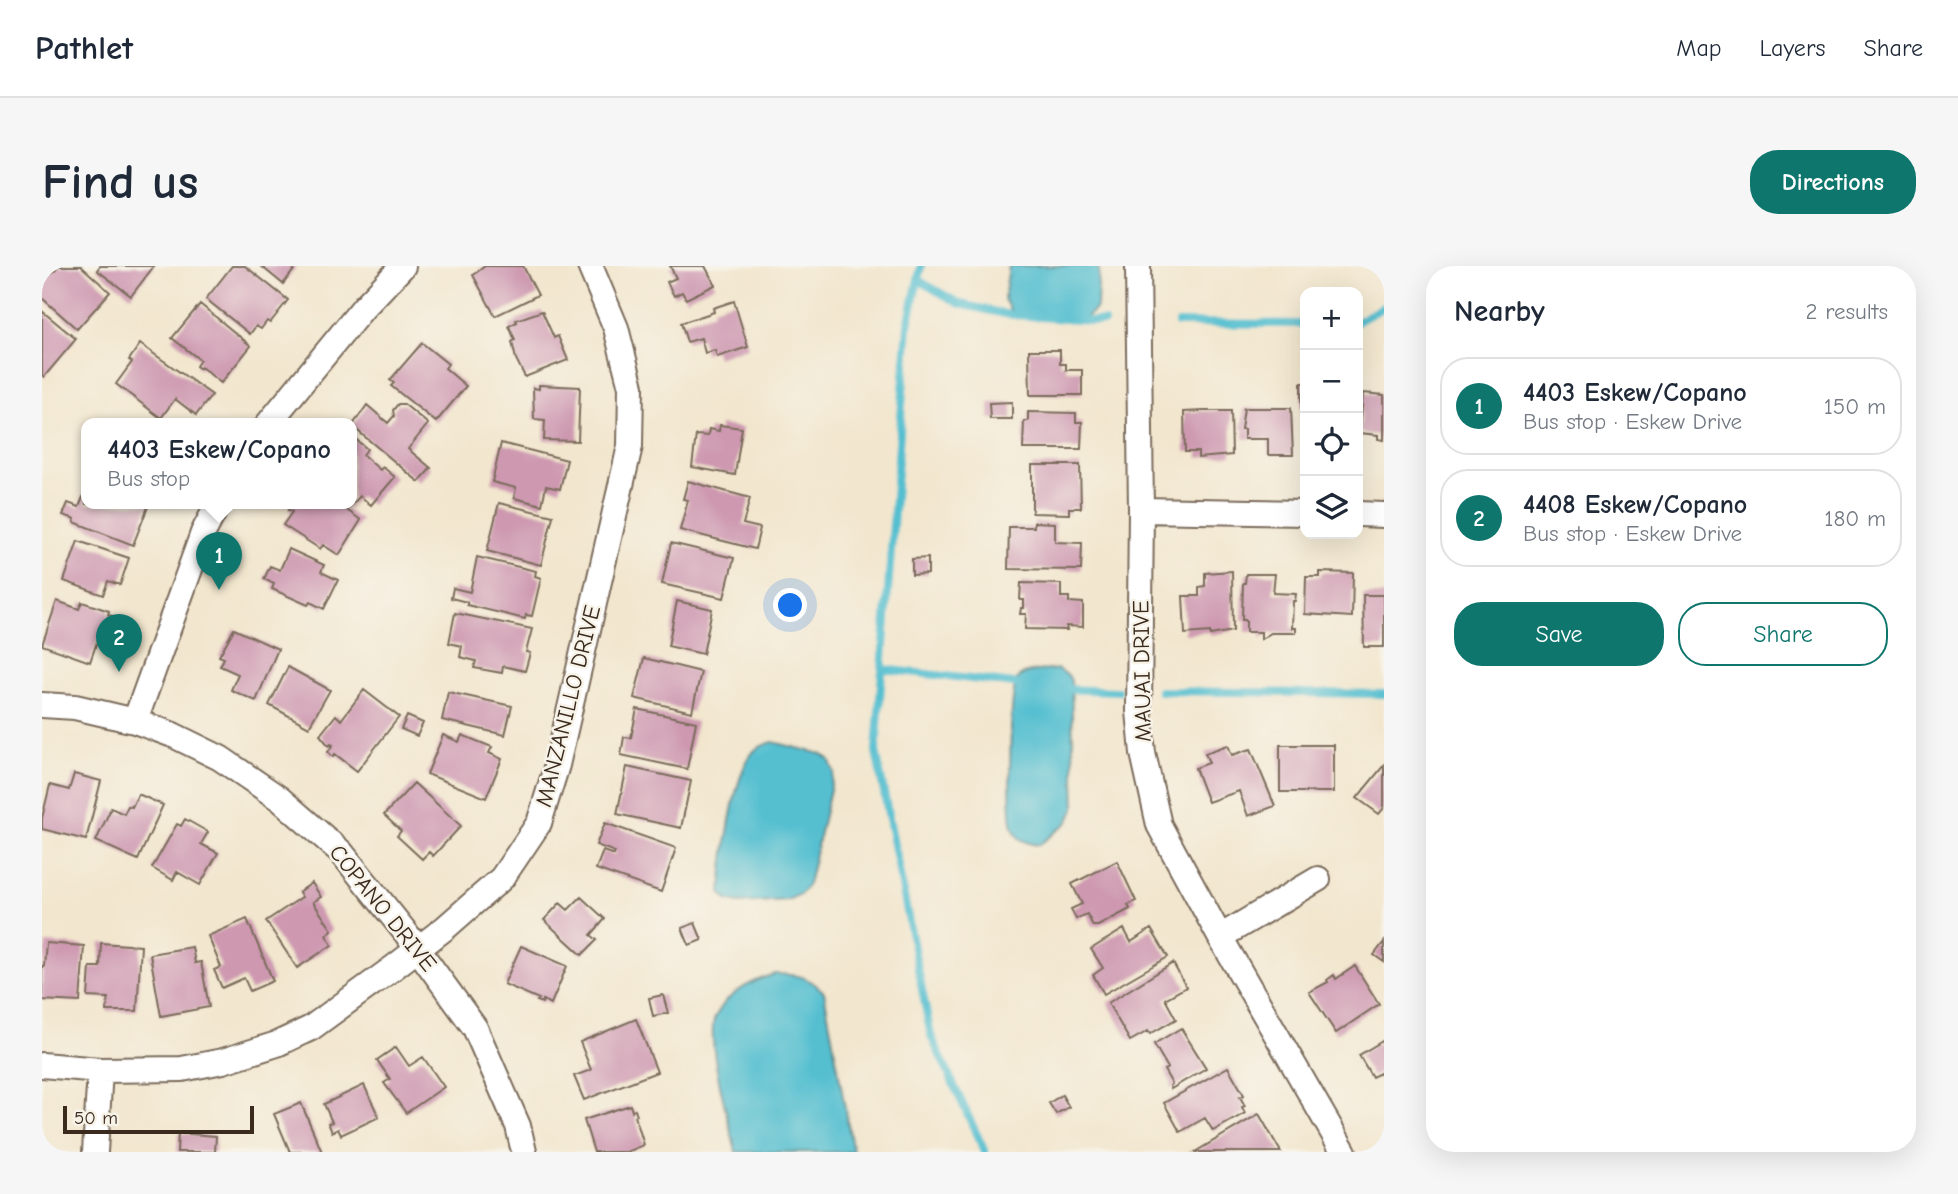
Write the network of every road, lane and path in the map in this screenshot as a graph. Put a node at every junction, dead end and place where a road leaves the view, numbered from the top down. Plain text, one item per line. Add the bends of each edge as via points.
1 (403, 266) edge
2 (590, 266) edge
3 (1138, 266) edge
4 (273, 418) edge
5 (215, 509) edge
6 (1141, 510) junction
7 (1300, 513) edge
8 (1363, 514) edge
9 (1384, 515) edge
10 (42, 705) edge
11 (135, 721) junction
12 (1318, 879) dead end
13 (1220, 937) junction
14 (418, 949) junction
15 (42, 1065) edge
16 (100, 1070) junction
17 (95, 1152) edge
18 (524, 1152) edge
19 (1344, 1152) edge

1 - 4 street
2 - 14 street, MANZANILLO DRIVE via 616,328 631,387 630,446 557,765 539,822 502,878
3 - 6 street, MAUAI DRIVE
5 - 11 street
6 - 7 street
6 - 13 street, MAUAI DRIVE via 1139,711 1143,753 1159,825
8 - 9 street
10 - 11 street, COPANO DRIVE
11 - 14 street, COPANO DRIVE via 220,758 281,799 341,852
12 - 13 street
13 - 19 street, MAUAI DRIVE
14 - 16 street, MANZANILLO DRIVE via 311,1028 277,1044 182,1069
14 - 18 street, COPANO DRIVE via 475,1028
15 - 16 street, MANZANILLO DRIVE
16 - 17 street

